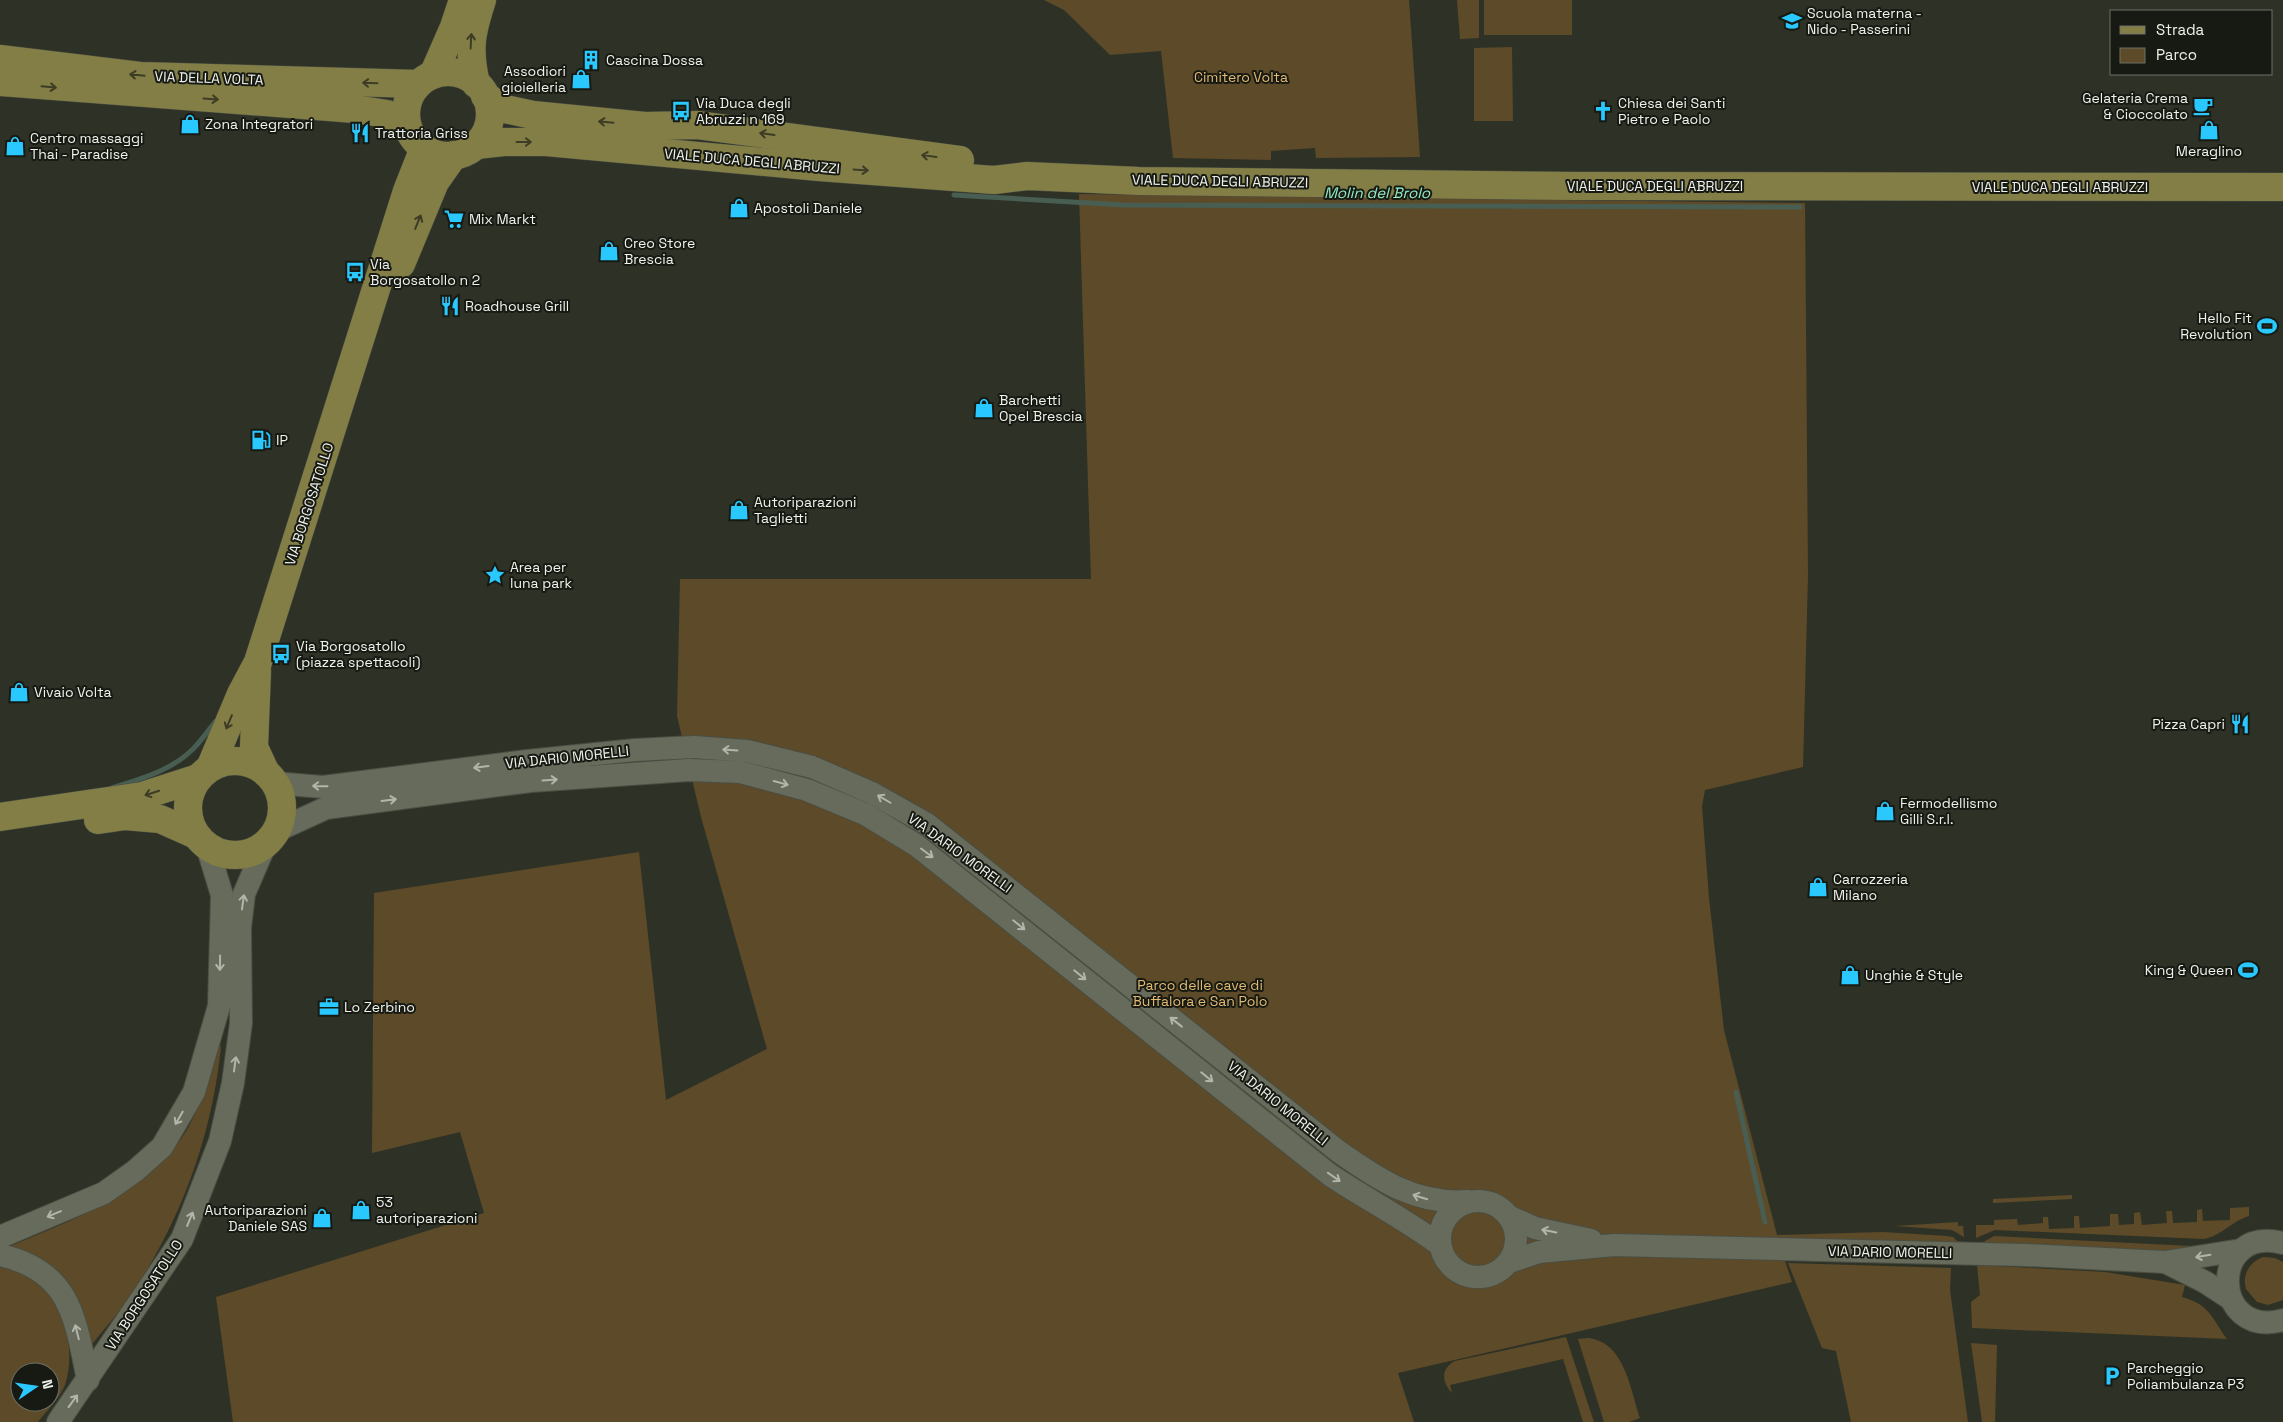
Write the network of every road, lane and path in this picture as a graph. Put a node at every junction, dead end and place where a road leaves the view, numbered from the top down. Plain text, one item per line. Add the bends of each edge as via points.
1 (463, 0) edge
2 (482, 0) edge
3 (0, 59) edge
4 (426, 80) junction
5 (0, 82) edge
6 (481, 90) junction
7 (408, 125) junction
8 (424, 148) junction
9 (465, 150) junction
10 (1028, 176) junction
11 (2283, 187) edge
12 (360, 345) junction
13 (258, 662) junction
14 (204, 773) junction
15 (270, 778) junction
16 (0, 817) edge
17 (0, 836) edge
18 (271, 837) junction
19 (201, 841) junction
20 (1468, 1201) junction
21 (1508, 1216) junction
22 (0, 1237) edge
23 (2283, 1243) edge
24 (1440, 1245) junction
25 (1614, 1245) junction
26 (2241, 1250) junction
27 (0, 1255) edge
28 (1509, 1262) junction
29 (2166, 1262) junction
30 (2231, 1299) junction
31 (2283, 1320) edge
32 (88, 1380) junction
33 (58, 1422) edge

1 - 4 main road via 454,27
6 -> 2 main road via 471,50 472,32
4 -> 3 main road, VIA DELLA VOLTA via 140,76
4 - 6 main road, VIA DELLA VOLTA via 442,73 460,74
4 - 7 main road via 408,103
5 -> 7 main road, VIA DELLA VOLTA via 356,109 387,114
6 - 9 main road via 489,117 482,137
10 -> 6 main road, VIALE DUCA DEGLI ABRUZZI via 955,159 697,125 645,126 533,115 505,108
7 - 8 main road
8 - 9 main road via 438,154
8 - 12 main road, VIA BORGOSATOLLO via 407,191
9 -> 10 main road, VIALE DUCA DEGLI ABRUZZI via 504,142 546,142 994,180
12 -> 9 main road, VIA BORGOSATOLLO via 386,299 435,182
10 - 11 main road, VIALE DUCA DEGLI ABRUZZI via 1139,181 1578,186
12 - 13 main road, VIA BORGOSATOLLO
13 -> 14 main road, VIA BORGOSATOLLO
13 - 15 main road, VIA BORGOSATOLLO via 254,747
14 - 15 main road via 224,763 238,762 253,765
14 -> 16 main road via 142,796
14 - 19 main road via 191,792 188,806 189,821
15 - 18 main road via 279,794 281,806 280,819
20 -> 15 street, VIA DARIO MORELLI via 1435,1202 1377,1179 927,824 872,793 812,767 747,751 694,747 527,761 323,787
17 - 19 main road via 125,816 160,818
18 - 19 main road via 253,852 237,856 221,854
18 -> 24 street, VIA DARIO MORELLI via 326,808 530,782 689,770 740,772 807,790 866,814 916,845 1330,1175
32 -> 18 street, VIA BORGOSATOLLO via 182,1239 220,1141 233,1083 241,1023 240,928 244,894
19 -> 22 street via 222,895 219,1006 194,1092 162,1147 135,1171 104,1193
20 - 21 street, VIA DARIO MORELLI via 1491,1202
20 - 24 street via 1453,1210 1443,1223
25 -> 21 street, VIA DARIO MORELLI via 1535,1228
21 - 28 street via 1513,1224 1516,1244
23 - 26 street, VIA DARIO MORELLI via 2265,1240
24 - 28 street, VIA DARIO MORELLI via 1454,1269 1475,1278 1498,1272
25 - 28 street, VIA DARIO MORELLI via 1538,1252
25 - 29 street, VIA DARIO MORELLI via 2025,1255
26 -> 29 street, VIA DARIO MORELLI
26 - 30 street via 2228,1273
32 -> 27 street via 72,1312 58,1285 34,1266
29 - 30 street, VIA DARIO MORELLI
30 - 31 street, VIA DARIO MORELLI via 2240,1312 2254,1320
33 -> 32 street, VIA BORGOSATOLLO

